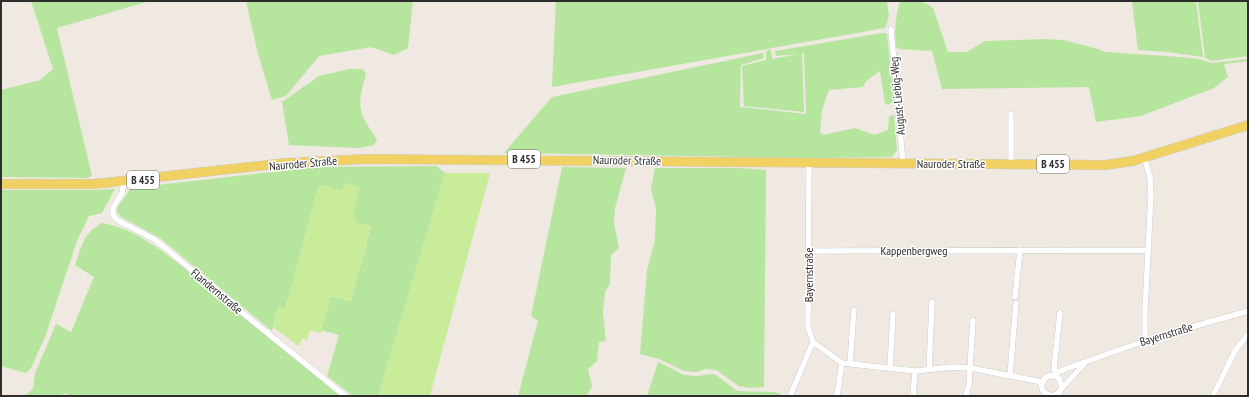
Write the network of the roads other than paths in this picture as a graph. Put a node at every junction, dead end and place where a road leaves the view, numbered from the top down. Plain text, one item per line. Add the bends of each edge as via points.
1 (892, 29) dead end
2 (1011, 114) dead end
3 (1248, 125) edge
4 (1144, 157) junction
5 (903, 162) junction
6 (809, 163) junction
7 (1011, 163) junction
8 (124, 182) junction
9 (1, 184) edge
10 (1020, 250) junction
11 (1148, 250) junction
12 (808, 251) junction
13 (932, 302) dead end
14 (854, 310) dead end
15 (1248, 311) edge
16 (1060, 313) dead end
17 (893, 314) dead end
18 (973, 320) dead end
19 (1248, 334) edge
20 (1145, 340) junction
21 (813, 342) junction
22 (1086, 362) junction
23 (842, 363) junction
24 (850, 364) junction
25 (890, 367) junction
26 (970, 368) junction
27 (929, 370) junction
28 (915, 371) junction
29 (1054, 374) junction
30 (1010, 375) junction
31 (1042, 382) junction
32 (1062, 388) junction
33 (345, 396) edge
34 (790, 396) edge
35 (837, 396) edge
36 (913, 396) edge
37 (966, 396) edge
38 (1050, 396) edge
39 (1213, 396) edge

1 - 5 street, August-Liebig-Weg
2 - 7 street
3 - 4 main road, Nauroder Straße / B 455
4 - 7 main road, Nauroder Straße / B 455 via 1105,165
4 - 11 street via 1150,177 1151,194
5 - 6 main road, Nauroder Straße / B 455
5 - 7 main road, Nauroder Straße / B 455
6 - 8 main road, Nauroder Straße / B 455 via 366,159 285,163
6 - 12 street, Bayernstraße
8 - 9 main road, Nauroder Straße / B 455 via 75,185
8 - 33 street, Flandernstraße via 122,193 113,208 113,215 117,220 154,239
10 - 11 street, Kappenbergweg
10 - 12 street, Kappenbergweg
10 - 30 street
11 - 20 street
12 - 21 street, Bayernstraße via 808,327
13 - 27 street
14 - 24 street
15 - 20 street, Bayernstraße
16 - 29 street
17 - 25 street
18 - 26 street
19 - 39 street via 1236,351
20 - 22 street, Bayernstraße
21 - 23 street
21 - 34 street
22 - 29 street, Bayernstraße
22 - 32 street, Bayernstraße
23 - 24 street
23 - 35 street
24 - 25 street
25 - 28 street
26 - 27 street
26 - 30 street
26 - 37 street
27 - 28 street
28 - 36 street
29 - 31 street
29 - 32 street via 1061,381
30 - 31 street
31 - 38 street via 1042,388
32 - 38 street via 1059,393

